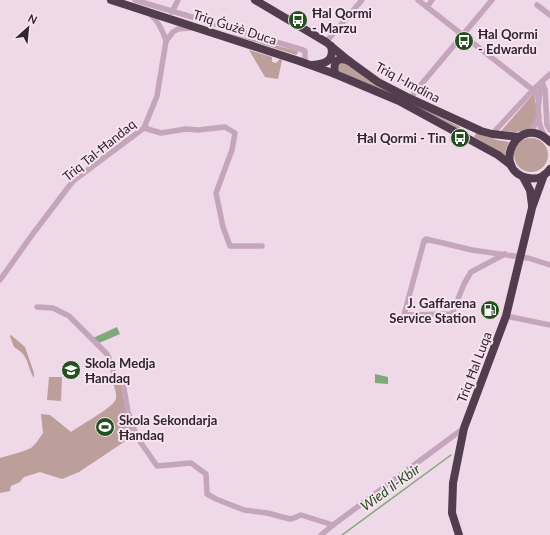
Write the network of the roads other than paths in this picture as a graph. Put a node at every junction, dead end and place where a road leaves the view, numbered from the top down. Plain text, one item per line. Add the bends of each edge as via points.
1 (111, 0) edge
2 (135, 0) edge
3 (178, 0) edge
4 (255, 0) edge
5 (362, 0) edge
6 (418, 0) edge
7 (432, 0) edge
8 (492, 0) edge
9 (537, 5) dead end
10 (427, 7) junction
11 (148, 12) junction
12 (172, 12) junction
13 (550, 15) edge
14 (199, 28) junction
15 (462, 35) junction
16 (166, 42) junction
17 (329, 44) junction
18 (349, 61) junction
19 (308, 64) junction
20 (335, 74) junction
21 (550, 74) edge
22 (542, 82) junction
23 (533, 90) junction
24 (411, 99) junction
25 (538, 102) junction
26 (539, 116) junction
27 (144, 128) junction
28 (550, 130) edge
29 (529, 133) junction
30 (492, 134) junction
31 (519, 137) junction
32 (549, 141) edge
33 (511, 165) junction
34 (547, 172) edge
35 (523, 177) junction
36 (532, 208) junction
37 (262, 246) dead end
38 (505, 254) junction
39 (521, 257) junction
40 (550, 265) edge
41 (0, 280) edge
42 (37, 307) dead end
43 (506, 316) junction
44 (550, 325) edge
45 (464, 428) junction
46 (332, 525) junction
47 (321, 535) edge
48 (459, 535) edge

1 - 11 highway, Triq Ġużè Duca
2 - 12 street, Triq Ġużè Duca
3 - 12 street
4 - 17 highway, Triq l-Imdina
5 - 17 street
6 - 10 street
7 - 10 street
8 - 15 street
9 - 13 street
10 - 15 street
11 - 14 highway, Triq Ġużè Duca
11 - 16 street via 161,26
12 - 19 street, Triq Ġużè Duca via 303,50
14 - 16 street via 178,29
14 - 19 highway, Triq Ġużè Duca
15 - 23 street
15 - 24 street
16 - 27 street, Triq Tal-Ħandaq via 157,96
17 - 18 highway, Triq l-Imdina
17 - 19 highway via 332,54 329,60 320,64
18 - 20 highway via 337,61
18 - 24 highway, Triq l-Imdina via 378,82
19 - 20 highway, Triq Ġużè Duca
20 - 33 highway, Triq Ġużè Duca via 399,101 498,155
21 - 22 street
22 - 23 street
22 - 25 street
22 - 28 street via 545,90 547,125
23 - 25 street via 537,94
23 - 30 street
24 - 30 highway, Triq l-Imdina via 466,125
25 - 26 street
26 - 29 street
26 - 32 street via 541,131
27 - 37 street via 161,133 225,127 235,133 232,150 216,193 223,227 230,246
27 - 41 street, Triq Tal-Ħandaq via 74,181
29 - 31 highway
29 - 32 highway via 541,135
30 - 31 highway, Triq l-Imdina
31 - 33 highway via 510,150
33 - 35 highway, Triq Ġużè Duca
34 - 35 highway via 538,178
34 - 36 highway, Triq Ħal Luqa
35 - 36 highway, Triq Ħal Luqa via 530,190
36 - 39 highway, Triq Ħal Luqa
38 - 38 street via 472,250 426,239 404,315 452,314 471,272
38 - 39 street
39 - 40 street
39 - 43 highway, Triq Ħal Luqa
42 - 46 street via 53,308 69,316 107,354 115,377 123,383 128,412 137,437 157,466 191,463 206,474 207,494 244,510 290,519 301,515
43 - 44 street
43 - 45 highway, Triq Ħal Luqa
45 - 46 street
45 - 48 highway, Triq Ħal Luqa via 452,483 452,513
46 - 47 street

